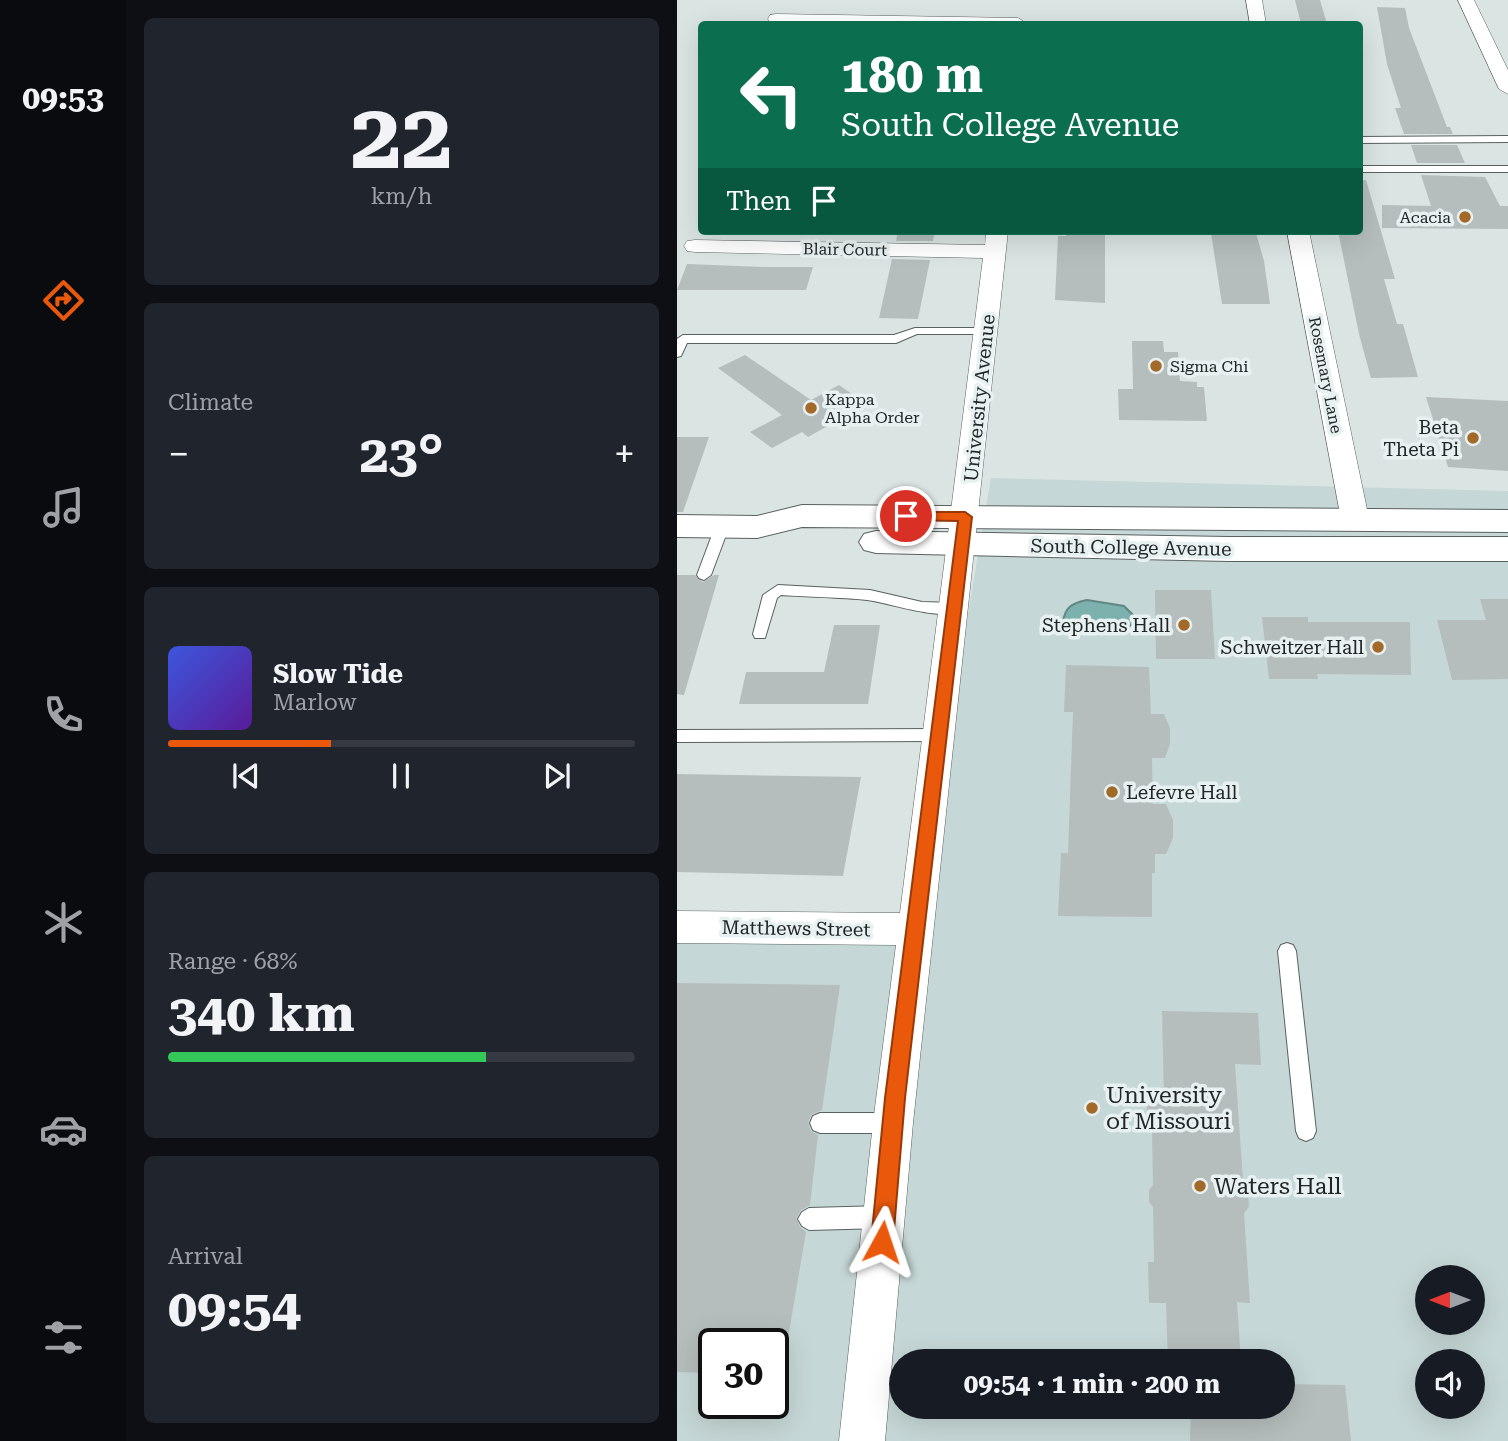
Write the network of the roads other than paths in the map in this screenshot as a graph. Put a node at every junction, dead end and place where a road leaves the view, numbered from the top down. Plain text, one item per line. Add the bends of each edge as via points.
1 (1254, 0) edge
2 (1466, 0) edge
3 (776, 19) dead end
4 (1019, 19) edge
5 (1258, 21) edge
6 (1508, 89) edge
7 (1508, 139) edge
8 (1363, 140) edge
9 (1363, 169) edge
10 (1508, 169) edge
11 (1299, 235) edge
12 (996, 241) edge
13 (695, 246) dead end
14 (987, 331) junction
15 (677, 353) edge
16 (1355, 519) junction
17 (1508, 521) edge
18 (677, 526) edge
19 (722, 527) junction
20 (963, 530) junction
21 (1508, 549) edge
22 (704, 575) dead end
23 (954, 608) junction
24 (760, 634) dead end
25 (677, 736) edge
26 (938, 736) junction
27 (677, 927) edge
28 (915, 929) junction
29 (1287, 951) dead end
30 (820, 1123) dead end
31 (893, 1123) junction
32 (1306, 1131) dead end
33 (885, 1217) junction
34 (809, 1219) dead end
35 (863, 1441) edge

1 - 5 street
2 - 6 street
3 - 4 street
7 - 8 lane
9 - 10 lane
11 - 16 street, Rosemary Lane
12 - 13 street, Blair Court
12 - 14 street, University Avenue
14 - 15 lane via 915,331 896,339 683,340
14 - 20 street, University Avenue
16 - 17 main road, South College Avenue
16 - 20 main road, South College Avenue
18 - 19 main road, South College Avenue
19 - 20 main road, South College Avenue via 757,527 794,540
19 - 22 lane
20 - 21 main road, South College Avenue via 1228,549
20 - 23 street, University Avenue
23 - 24 lane via 921,607 870,595 778,590 770,595
23 - 26 street, University Avenue
25 - 26 lane
26 - 28 street, University Avenue
27 - 28 street, Matthews Street
28 - 31 street, University Avenue
29 - 32 lane
30 - 31 lane
31 - 33 street, University Avenue
33 - 34 lane
33 - 35 street, University Avenue

